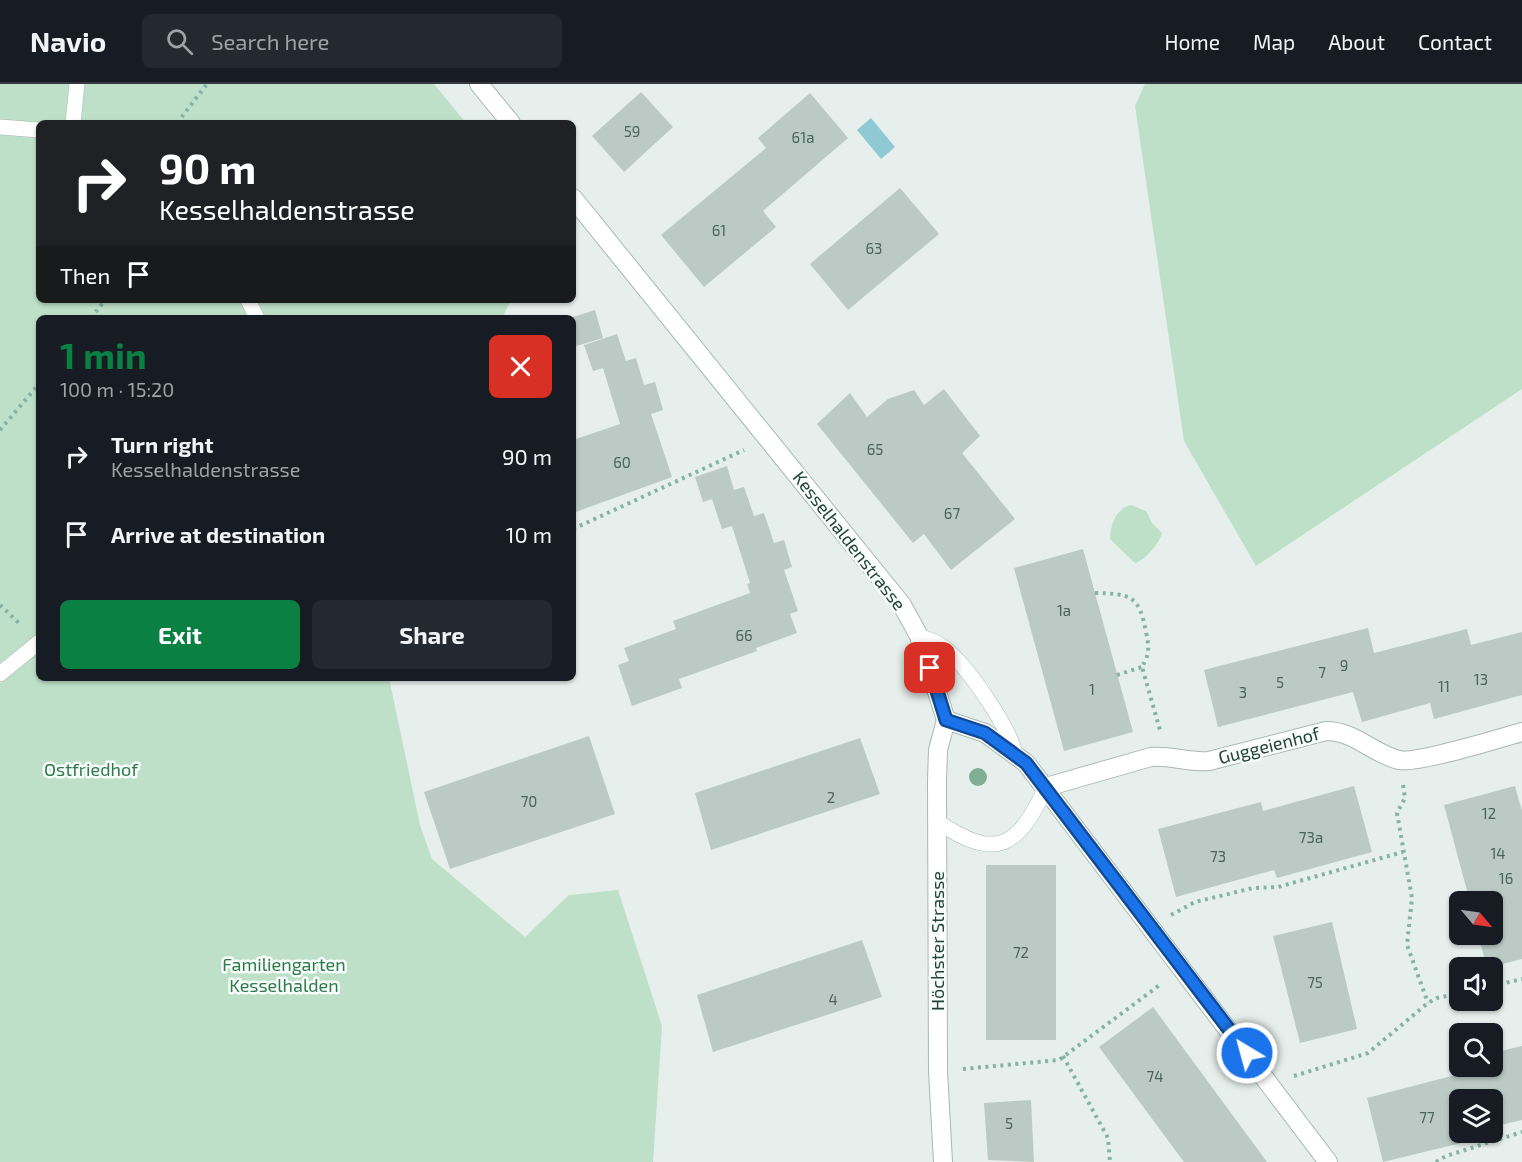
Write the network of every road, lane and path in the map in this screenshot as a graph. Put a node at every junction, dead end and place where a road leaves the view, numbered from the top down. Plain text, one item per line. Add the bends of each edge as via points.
1 (77, 84) edge
2 (207, 84) edge
3 (479, 84) edge
4 (73, 120) edge
5 (179, 120) edge
6 (509, 120) edge
7 (0, 127) edge
8 (36, 130) edge
9 (576, 202) edge
10 (103, 303) edge
11 (93, 315) edge
12 (36, 388) edge
13 (0, 430) edge
14 (750, 448) dead end
15 (576, 528) edge
16 (1095, 593) dead end
17 (919, 636) junction
18 (36, 644) edge
19 (1142, 667) junction
20 (0, 674) edge
21 (1117, 675) dead end
22 (946, 720) junction
23 (1522, 732) edge
24 (1163, 740) dead end
25 (1016, 753) junction
26 (1402, 761) junction
27 (1046, 787) junction
28 (938, 822) junction
29 (1403, 852) junction
30 (1152, 928) junction
31 (1522, 980) edge
32 (1503, 984) edge
33 (1149, 992) dead end
34 (1449, 995) edge
35 (1428, 1003) junction
36 (1064, 1056) junction
37 (938, 1071) junction
38 (1273, 1088) junction
39 (1522, 1132) edge
40 (943, 1162) edge
41 (1110, 1162) edge
42 (1328, 1162) edge
43 (1436, 1162) edge

1 - 4 lane
2 - 5 path
3 - 6 street
7 - 8 lane
9 - 17 street, Kesselhaldenstrasse via 902,605
10 - 11 path
12 - 13 path
14 - 15 path
16 - 19 path via 1118,594 1142,608 1150,653
17 - 22 street, Kesselhaldenstrasse
17 - 25 lane via 935,642 957,660 1004,724
18 - 20 lane
19 - 21 path
19 - 24 path
22 - 25 street via 985,733
22 - 28 street, Höchster Strasse via 938,750
23 - 26 street
25 - 27 street
26 - 27 street, Guggeienhof via 1350,735 1326,731 1209,761 1151,757
26 - 29 path via 1405,798 1397,813
27 - 28 lane via 1021,831 1000,843 968,841
27 - 30 street
28 - 37 street, Höchster Strasse
29 - 30 path via 1278,887 1252,888 1195,902
29 - 35 path via 1412,898 1407,945
30 - 38 street
31 - 32 path
33 - 36 path
34 - 35 path
35 - 38 path via 1368,1053 1288,1078
36 - 37 path via 1059,1060
36 - 41 path via 1108,1138
37 - 40 street, Höchster Strasse
38 - 42 street
39 - 43 path

